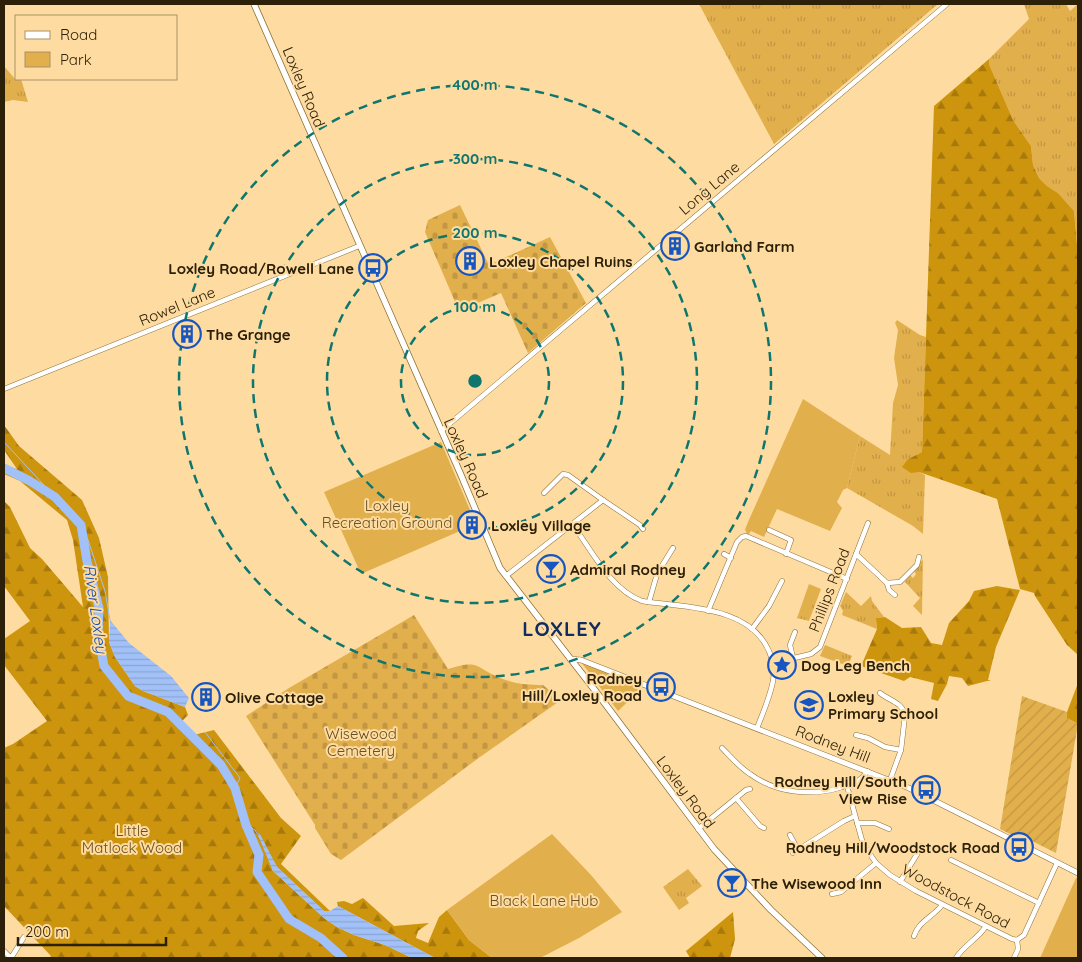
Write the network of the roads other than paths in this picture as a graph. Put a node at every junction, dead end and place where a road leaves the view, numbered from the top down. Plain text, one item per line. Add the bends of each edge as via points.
1 (254, 4) edge
2 (946, 4) edge
3 (359, 246) junction
4 (4, 389) edge
5 (441, 431) junction
6 (544, 493) dead end
7 (603, 500) junction
8 (868, 523) dead end
9 (573, 525) junction
10 (643, 529) dead end
11 (769, 530) dead end
12 (673, 548) dead end
13 (724, 554) dead end
14 (786, 554) junction
15 (856, 554) junction
16 (919, 557) dead end
17 (731, 558) junction
18 (506, 576) junction
19 (847, 579) junction
20 (782, 581) dead end
21 (887, 583) junction
22 (895, 595) dead end
23 (649, 602) junction
24 (708, 611) junction
25 (752, 629) junction
26 (795, 632) dead end
27 (793, 658) junction
28 (570, 659) junction
29 (773, 663) junction
30 (880, 692) dead end
31 (757, 728) junction
32 (856, 736) dead end
33 (722, 748) dead end
34 (901, 750) junction
35 (867, 771) junction
36 (890, 780) junction
37 (847, 786) junction
38 (750, 790) dead end
39 (736, 798) junction
40 (855, 816) junction
41 (857, 823) junction
42 (764, 828) dead end
43 (698, 829) junction
44 (889, 830) dead end
45 (790, 835) dead end
46 (922, 846) dead end
47 (798, 850) junction
48 (793, 853) dead end
49 (951, 860) dead end
50 (876, 863) junction
51 (1057, 863) junction
52 (1078, 874) edge
53 (900, 882) junction
54 (832, 894) dead end
55 (1039, 903) junction
56 (942, 905) junction
57 (986, 926) junction
58 (914, 936) dead end
59 (24, 937) dead end
60 (1017, 940) junction
61 (4, 951) edge
62 (822, 958) edge
63 (956, 958) edge
64 (1014, 958) edge

1 - 3 main road, Loxley Road
2 - 5 street, Long Lane
3 - 4 street, Rowel Lane
3 - 5 main road, Loxley Road
5 - 18 main road, Loxley Road via 494,557
6 - 7 street via 564,474
7 - 9 street
7 - 10 street
8 - 15 street, Phillips Road
9 - 18 street
9 - 23 street via 618,587
11 - 14 street via 793,539
12 - 23 street via 656,574
13 - 17 street
14 - 17 street via 746,536 737,542
14 - 19 street
15 - 19 street, Phillips Road
15 - 21 street
16 - 21 street via 917,564 900,582
17 - 24 street
18 - 28 main road, Loxley Road
19 - 27 street, Phillips Road via 820,647 811,654
20 - 25 street
21 - 22 street
23 - 24 street
24 - 25 street via 735,619
25 - 29 street via 763,640
26 - 27 street via 790,645
27 - 29 street, Phillips Road
28 - 31 street, Rodney Hill via 581,660
28 - 43 main road, Loxley Road
29 - 31 street via 773,680
30 - 34 street via 899,704 906,715
31 - 35 street, Rodney Hill
32 - 34 street
33 - 37 street via 748,773 780,789 810,793
34 - 36 street
35 - 36 street, Rodney Hill
35 - 37 street via 862,778
36 - 51 street, Rodney Hill
37 - 40 street, Woodstock Road
38 - 39 street
39 - 42 street
39 - 43 street
40 - 41 street, Woodstock Road
40 - 47 street
41 - 44 street via 874,823
41 - 50 street, Woodstock Road via 863,844
43 - 62 main road, Loxley Road via 771,910
45 - 47 street
46 - 53 street
47 - 48 street
49 - 55 street
50 - 53 street, Woodstock Road
50 - 54 street via 841,892
51 - 52 street, Rodney Hill
51 - 55 street, Woodstock Road
53 - 56 street, Woodstock Road
55 - 60 street, Woodstock Road via 1024,935
56 - 57 street, Woodstock Road
56 - 58 street via 920,924
57 - 60 street, Woodstock Road
57 - 63 street
59 - 61 street via 11,958
60 - 64 street

